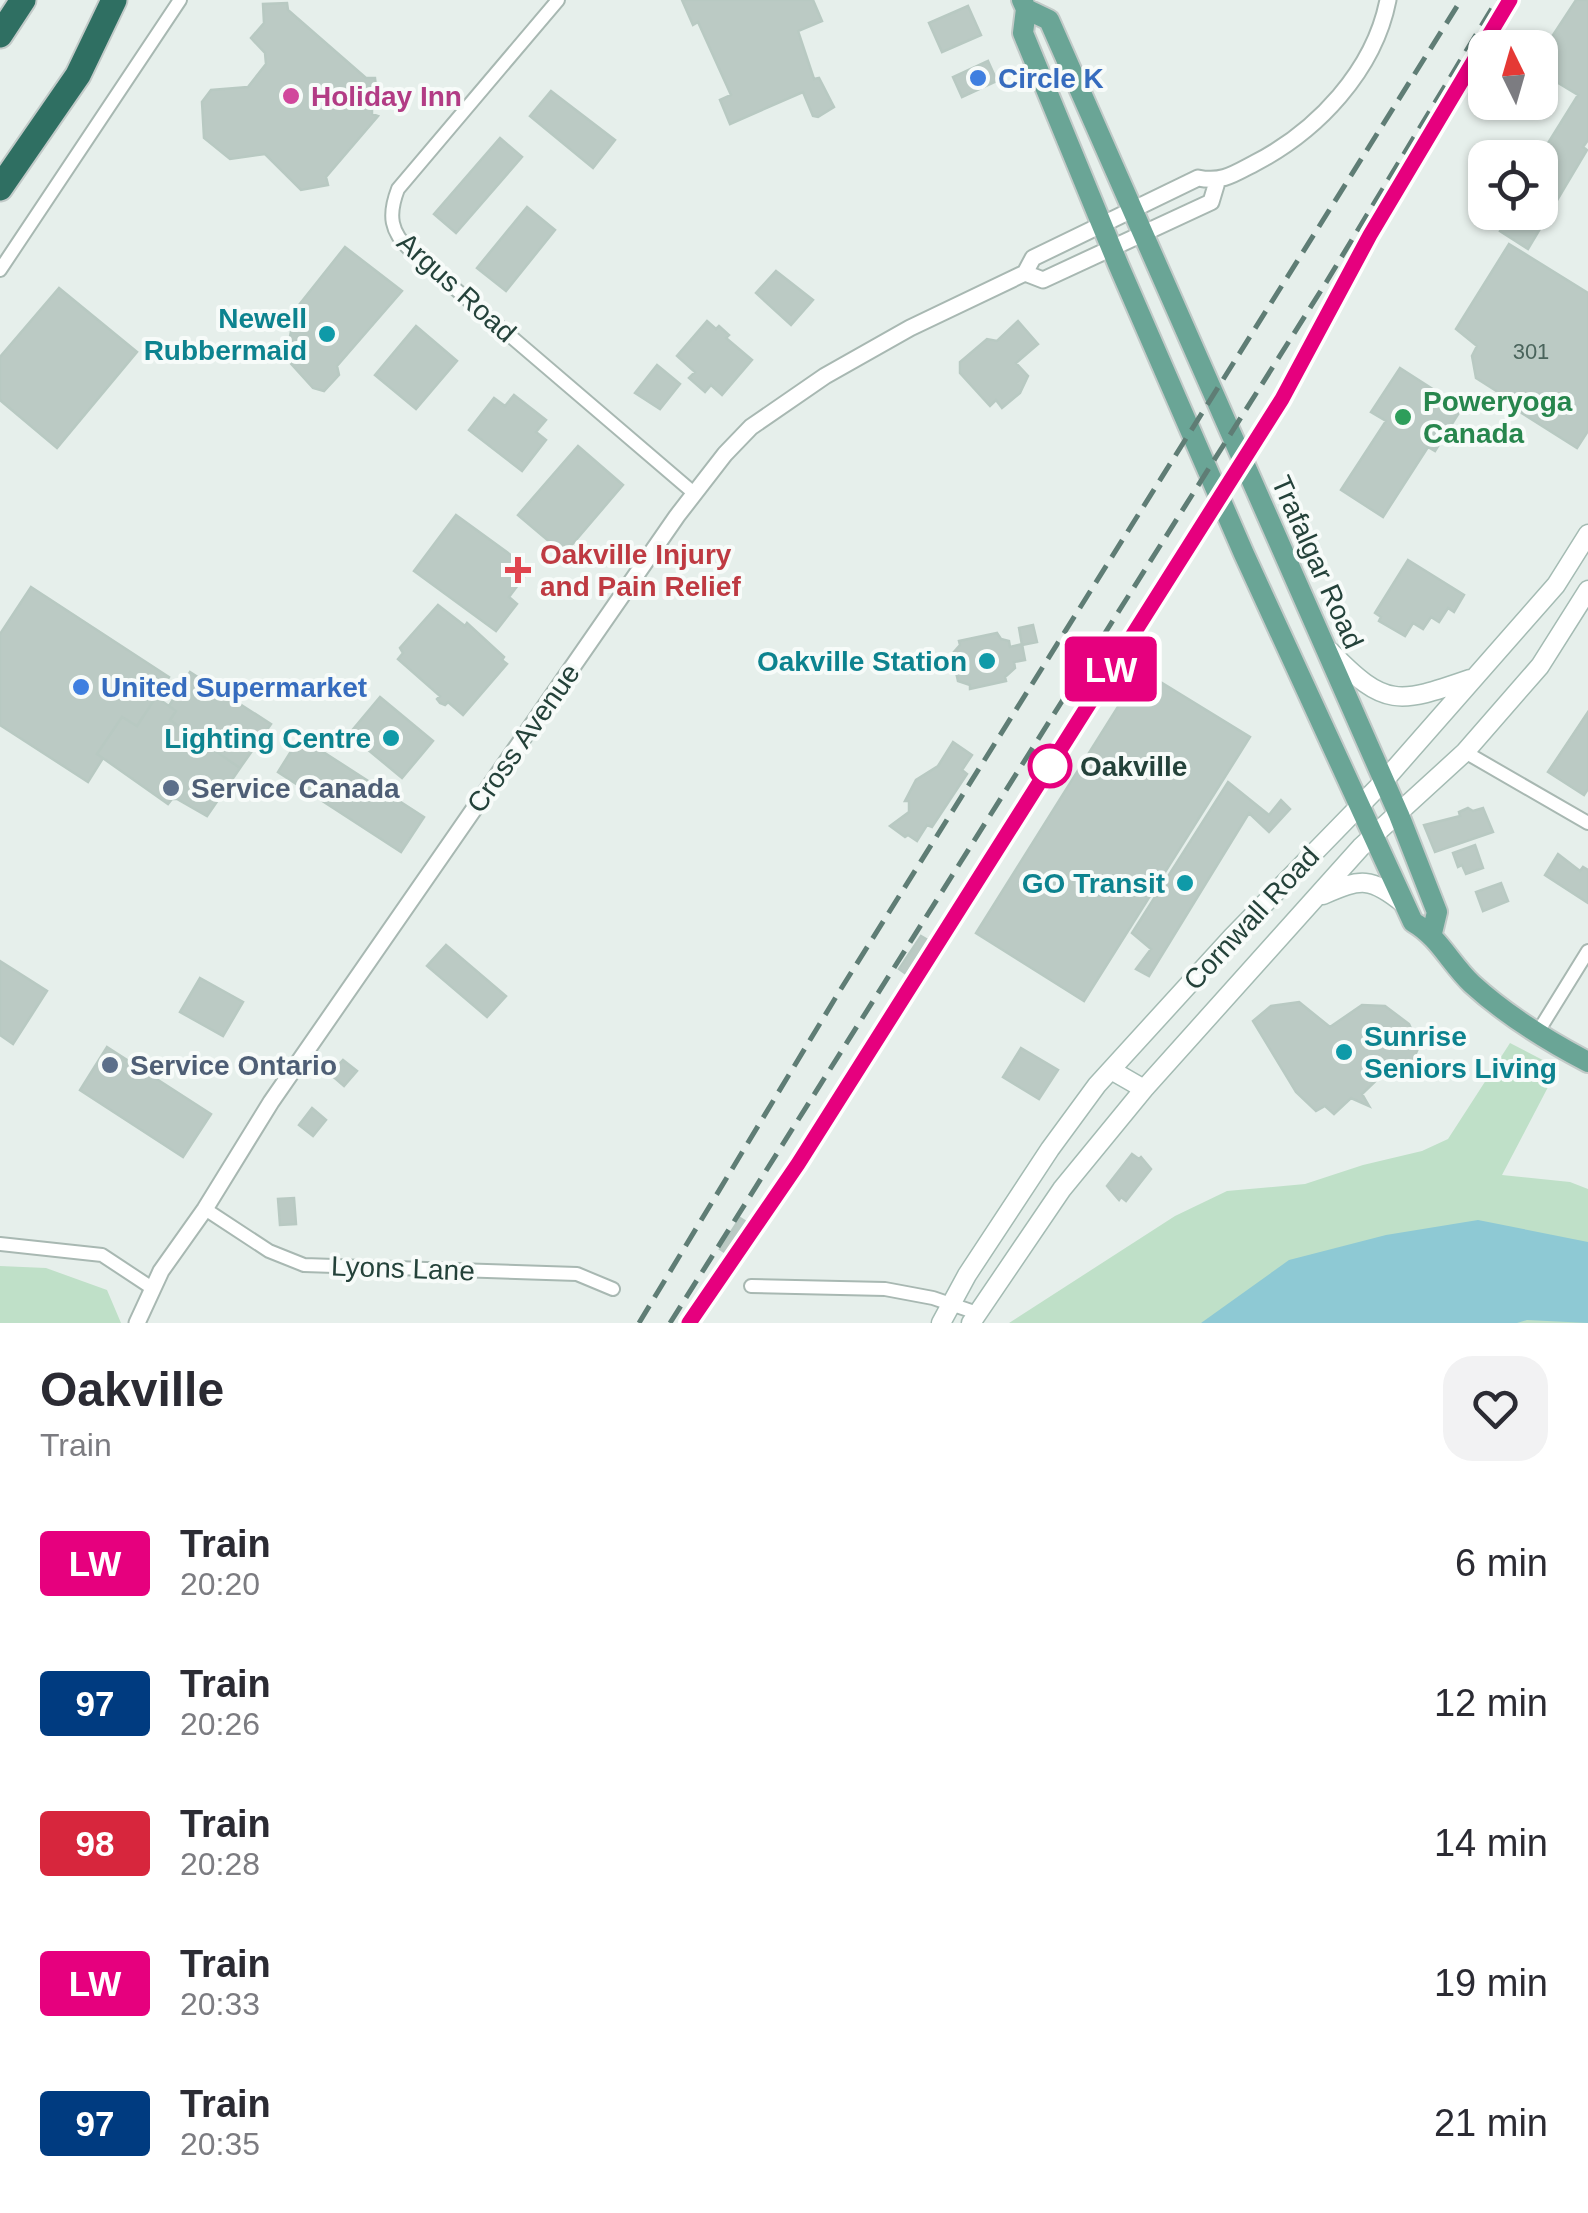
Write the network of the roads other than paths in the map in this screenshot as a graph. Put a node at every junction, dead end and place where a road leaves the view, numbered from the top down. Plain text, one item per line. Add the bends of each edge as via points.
1 (7, 0) edge
2 (23, 0) edge
3 (114, 0) edge
4 (132, 0) edge
5 (180, 0) edge
6 (558, 0) edge
7 (1388, 0) edge
8 (1024, 5) edge
9 (0, 12) edge
10 (0, 35) edge
11 (78, 75) junction
12 (1218, 182) junction
13 (0, 188) edge
14 (1134, 208) junction
15 (1102, 224) junction
16 (1144, 232) junction
17 (1112, 247) junction
18 (0, 270) edge
19 (1026, 273) junction
20 (695, 494) junction
21 (1588, 534) edge
22 (1556, 585) junction
23 (1586, 598) edge
24 (1326, 647) junction
25 (1475, 677) junction
26 (1465, 752) junction
27 (1384, 782) junction
28 (1360, 805) junction
29 (1399, 815) junction
30 (1588, 823) edge
31 (1372, 836) junction
32 (1313, 899) junction
33 (1404, 904) junction
34 (1432, 933) junction
35 (1588, 951) edge
36 (1536, 1035) junction
37 (1588, 1062) edge
38 (1111, 1070) junction
39 (1144, 1089) junction
40 (204, 1209) junction
41 (0, 1244) edge
42 (752, 1286) dead end
43 (152, 1288) junction
44 (613, 1289) dead end
45 (951, 1304) junction
46 (974, 1318) edge
47 (137, 1323) edge
48 (941, 1323) edge

1 - 9 highway
2 - 10 highway
3 - 11 highway
4 - 11 highway
5 - 18 street
6 - 20 street, Argus Road via 398,189 391,206 394,233
7 - 12 street via 1365,58 1334,104 1281,150
8 - 14 main road, Trafalgar Road via 1049,20
8 - 15 main road, Trafalgar Road via 1023,33
11 - 13 highway
12 - 14 street, Cross Avenue via 1198,178
12 - 16 street, Cross Avenue via 1210,202
14 - 15 street, Cross Avenue
14 - 16 main road, Trafalgar Road
15 - 17 main road, Trafalgar Road
15 - 19 street, Cross Avenue via 1033,258
16 - 17 street, Cross Avenue
16 - 24 main road, Trafalgar Road
17 - 19 street, Cross Avenue via 1043,280
17 - 28 main road, Trafalgar Road
19 - 20 street, Cross Avenue via 825,376 750,428
20 - 40 street, Cross Avenue via 326,1020
21 - 22 main road, Cornwall Road
22 - 23 street
22 - 25 main road, Cornwall Road
23 - 26 main road, Cornwall Road via 1540,666
24 - 25 main road via 1367,686 1396,696 1422,697
24 - 27 main road, Trafalgar Road
25 - 27 main road, Cornwall Road
26 - 29 main road, Cornwall Road
26 - 30 street
27 - 28 main road, Cornwall Road
27 - 29 main road, Trafalgar Road
28 - 31 main road, Trafalgar Road
28 - 38 main road, Cornwall Road
29 - 31 main road, Cornwall Road
29 - 34 main road, Trafalgar Road via 1436,912
31 - 32 main road, Cornwall Road
31 - 33 main road, Trafalgar Road
32 - 33 main road via 1368,882
32 - 39 main road, Cornwall Road
33 - 34 main road, Trafalgar Road via 1414,922
34 - 36 main road, Trafalgar Road via 1469,982
35 - 36 street
36 - 37 main road, Trafalgar Road
38 - 39 main road
38 - 45 main road, Cornwall Road via 1050,1149
39 - 46 main road, Cornwall Road via 1062,1189
40 - 43 street, Cross Avenue
40 - 44 street, Lyons Lane via 304,1265 577,1274
41 - 43 street via 102,1256
42 - 45 street via 885,1289
43 - 47 street, Cross Avenue
45 - 46 street
45 - 48 main road, Cornwall Road

